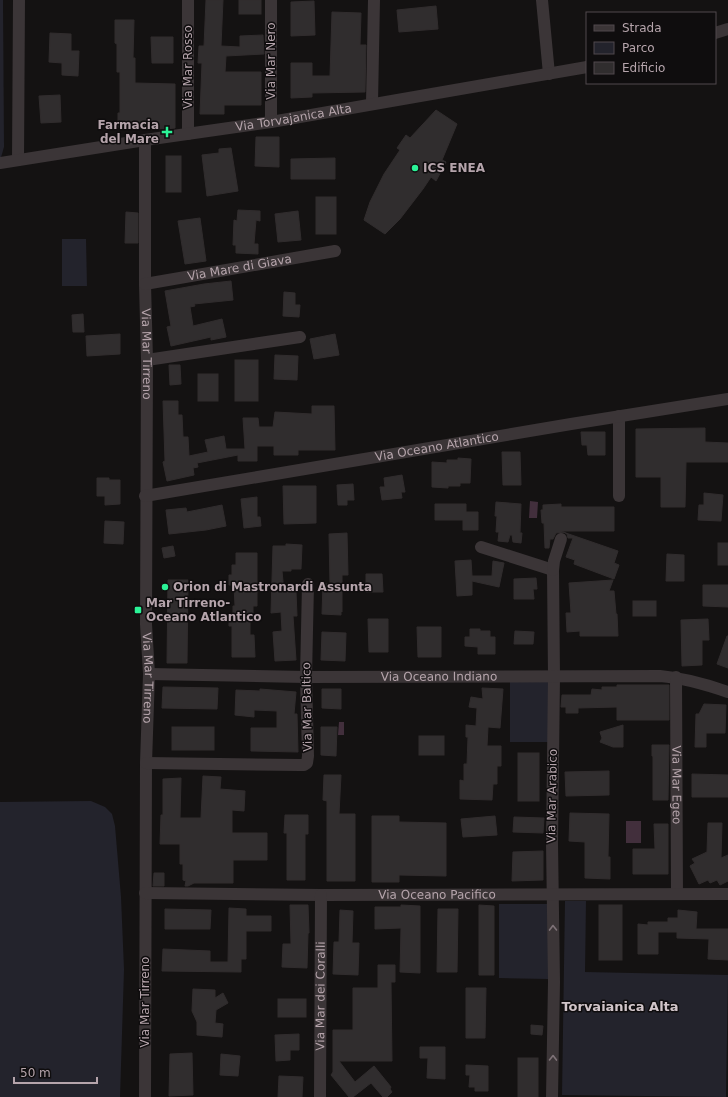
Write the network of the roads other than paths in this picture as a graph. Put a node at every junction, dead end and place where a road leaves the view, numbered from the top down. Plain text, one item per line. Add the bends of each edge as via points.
1 (19, 0) edge
2 (188, 0) edge
3 (271, 0) edge
4 (374, 0) edge
5 (542, 0) edge
6 (728, 29) edge
7 (716, 33) edge
8 (586, 67) edge
9 (549, 74) junction
10 (372, 103) junction
11 (271, 122) junction
12 (188, 134) junction
13 (145, 140) junction
14 (18, 160) junction
15 (0, 163) edge
16 (335, 251) dead end
17 (145, 284) junction
18 (300, 337) dead end
19 (147, 360) junction
20 (728, 399) edge
21 (619, 416) junction
22 (146, 496) junction
23 (620, 496) dead end
24 (562, 539) dead end
25 (481, 547) dead end
26 (553, 570) junction
27 (308, 584) dead end
28 (149, 674) junction
29 (306, 677) junction
30 (554, 677) junction
31 (676, 677) junction
32 (728, 692) edge
33 (146, 763) junction
34 (145, 893) junction
35 (677, 893) junction
36 (728, 894) edge
37 (321, 895) junction
38 (552, 895) junction
39 (145, 1097) edge
40 (320, 1097) edge
41 (552, 1097) edge

1 - 14 street
2 - 12 street, Via Mar Rosso
3 - 11 street, Via Mar Nero
4 - 10 street
5 - 9 street
6 - 7 street
8 - 9 street, Via Torvajanica Alta
9 - 10 street, Via Torvajanica Alta
10 - 11 street, Via Torvajanica Alta
11 - 12 street, Via Torvajanica Alta
12 - 13 street, Via Torvajanica Alta
13 - 14 street, Via Torvajanica Alta
13 - 17 street, Via Mar Tirreno
14 - 15 street, Via Torvajanica Alta
16 - 17 street, Via Mare di Giava
17 - 19 street, Via Mar Tirreno
18 - 19 street
19 - 22 street, Via Mar Tirreno
20 - 21 street, Via Oceano Atlantico
21 - 22 street, Via Oceano Atlantico
21 - 23 street
22 - 28 street, Via Mar Tirreno via 146,624
24 - 26 street, Via Mar Arabico
25 - 26 street
26 - 30 street, Via Mar Arabico
27 - 29 street, Via Mar Baltico
28 - 29 street, Via Oceano Indiano
28 - 33 street, Via Mar Tirreno
29 - 30 street, Via Oceano Indiano
29 - 33 street, Via Mar Baltico via 308,760 304,765
30 - 31 street, Via Oceano Indiano
30 - 38 street, Via Mar Arabico
31 - 32 street, Via Oceano Indiano
31 - 35 street, Via Mar Egeo
33 - 34 street, Via Mar Tirreno
34 - 37 street, Via Oceano Pacifico
34 - 39 street, Via Mar Tirreno
35 - 36 street, Via Oceano Pacifico
35 - 38 street, Via Oceano Pacifico
37 - 38 street, Via Oceano Pacifico
37 - 40 street, Via Mar dei Coralli
41 -> 38 street, Via Mar Arabico

